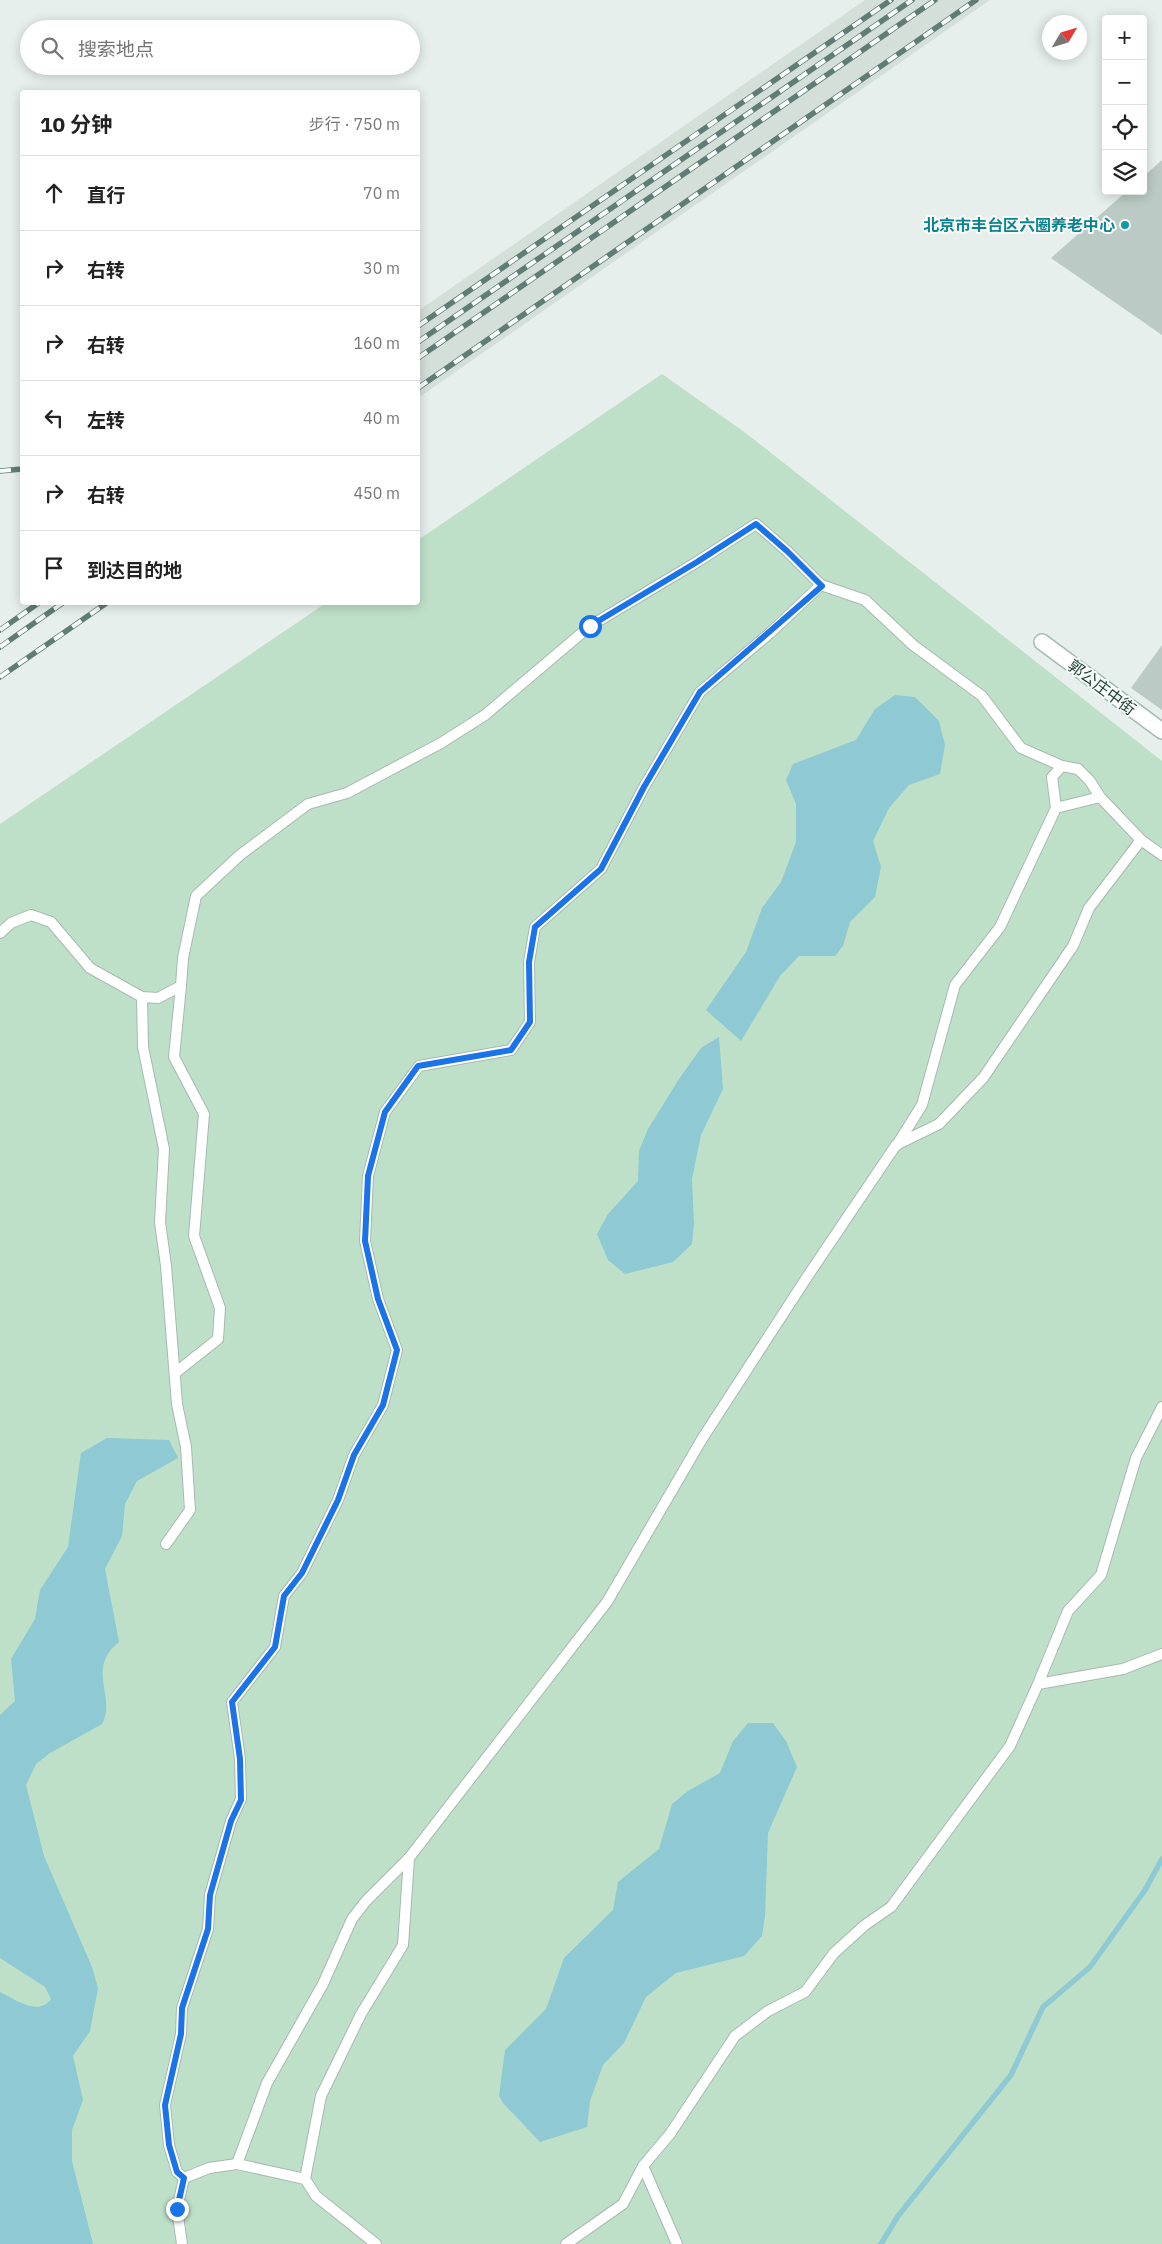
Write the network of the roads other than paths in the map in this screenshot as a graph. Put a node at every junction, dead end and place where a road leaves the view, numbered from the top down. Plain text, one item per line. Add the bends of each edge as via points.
1 (822, 586) junction
2 (1042, 642) dead end
3 (1162, 731) edge
4 (1062, 766) junction
5 (1100, 797) junction
6 (1056, 808) junction
7 (1140, 840) junction
8 (1162, 855) edge
9 (0, 933) edge
10 (181, 986) junction
11 (142, 997) junction
12 (896, 1145) junction
13 (174, 1373) junction
14 (1162, 1407) edge
15 (166, 1544) dead end
16 (1162, 1654) edge
17 (1038, 1684) junction
18 (409, 1858) junction
19 (238, 2164) junction
20 (643, 2166) junction
21 (184, 2178) junction
22 (305, 2178) junction
23 (182, 2244) edge
24 (376, 2244) edge
25 (566, 2244) edge
26 (677, 2244) edge

1 - 4 lane via 865,600 913,645 982,696 1021,748
1 - 10 lane via 756,524 590,626 485,714 442,743 347,793 308,804 240,855 196,896 183,958
1 - 21 lane via 700,692 601,869 535,927 529,962 530,1022 511,1050 418,1066 385,1112 368,1176 365,1241 378,1299 397,1350 383,1405 354,1455 338,1500 302,1573 284,1596 275,1647 232,1702 240,1759 241,1800 231,1821 210,1895 208,1929 182,2008 181,2034 165,2105 169,2145 177,2172
2 - 3 street, 郭公庄中街
4 - 5 lane via 1078,769
4 - 6 lane via 1052,777
5 - 6 lane
5 - 7 lane
6 - 12 lane via 1000,927 955,985 922,1106
7 - 8 lane
7 - 12 lane via 1089,908 1073,946 983,1078 939,1124
9 - 11 lane via 10,923 30,915 51,922 90,968
10 - 11 lane via 158,998
10 - 13 lane via 174,1057 204,1114 194,1236 220,1308 218,1338
11 - 13 lane via 143,1047 164,1149 160,1222
12 - 18 lane via 702,1439 607,1602
13 - 15 lane via 186,1447 190,1510
14 - 17 lane via 1136,1458 1101,1575 1068,1611
16 - 17 lane via 1123,1669
17 - 20 lane via 1010,1746 891,1907 834,1953 805,1992 768,2011 735,2036 670,2134
18 - 19 lane via 352,1919 322,1984 267,2083
18 - 22 lane via 403,1945 361,2014 321,2096
19 - 21 lane via 209,2168
19 - 22 lane
20 - 25 lane via 623,2204
20 - 26 lane
21 - 23 lane via 177,2209
22 - 24 lane via 316,2196

